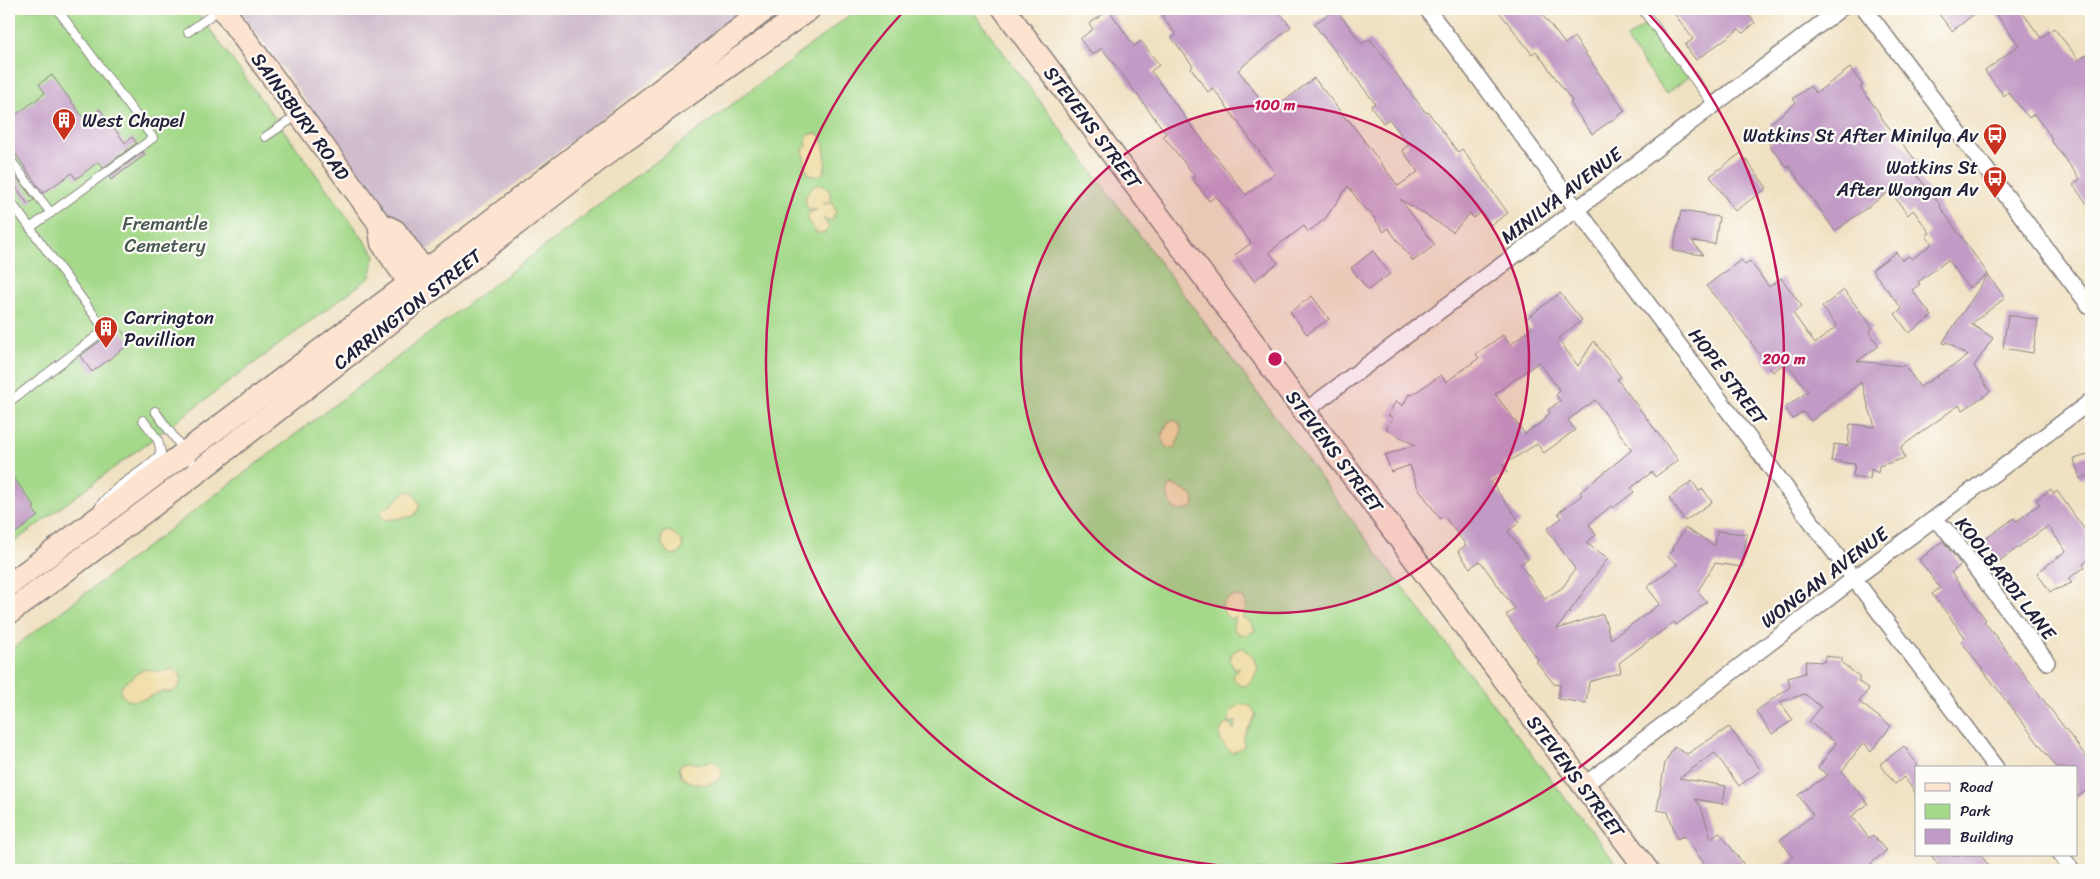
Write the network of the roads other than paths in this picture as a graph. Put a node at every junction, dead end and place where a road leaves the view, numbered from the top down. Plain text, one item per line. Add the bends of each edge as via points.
1 (58, 9) edge
2 (221, 9) edge
3 (766, 9) edge
4 (1004, 9) edge
5 (1427, 9) edge
6 (1642, 9) edge
7 (1840, 9) edge
8 (1865, 9) edge
9 (804, 10) edge
10 (188, 32) dead end
11 (1714, 106) junction
12 (299, 114) junction
13 (265, 137) dead end
14 (9, 158) edge
15 (9, 199) edge
16 (1577, 209) junction
17 (51, 213) junction
18 (30, 228) junction
19 (423, 285) junction
20 (2091, 308) edge
21 (2091, 401) edge
22 (9, 402) edge
23 (155, 411) dead end
24 (1305, 411) junction
25 (143, 420) dead end
26 (185, 453) junction
27 (199, 471) junction
28 (1934, 519) junction
29 (89, 525) junction
30 (1855, 578) junction
31 (9, 585) edge
32 (9, 613) edge
33 (2047, 662) dead end
34 (1995, 766) edge
35 (1583, 786) junction
36 (2062, 856) edge
37 (1647, 870) edge
38 (2072, 870) edge

1 - 17 lane via 153,138
2 - 10 lane
2 - 12 main road, SAINSBURY ROAD
3 - 19 main road, CARRINGTON STREET
4 - 24 main road, STEVENS STREET
5 - 16 street, HOPE STREET
6 - 11 lane
7 - 11 street, MINILYA AVENUE
8 - 20 street
9 - 19 main road, CARRINGTON STREET via 509,227
11 - 16 street, MINILYA AVENUE
12 - 13 lane
12 - 19 main road, SAINSBURY ROAD via 379,223 382,243
14 - 17 lane
15 - 18 lane
16 - 24 street, MINILYA AVENUE
16 - 30 street, HOPE STREET
17 - 18 lane
18 - 22 lane via 105,330
19 - 26 main road, CARRINGTON STREET
19 - 27 main road, CARRINGTON STREET
21 - 28 street, WONGAN AVENUE
23 - 26 lane
24 - 35 main road, STEVENS STREET
25 - 29 lane via 158,440 161,453 107,496
26 - 27 lane
26 - 29 main road, CARRINGTON STREET
27 - 32 main road, CARRINGTON STREET
28 - 30 street, WONGAN AVENUE
28 - 33 street, KOOLBARDI LANE via 1948,532
29 - 31 main road, CARRINGTON STREET
30 - 34 street, HOPE STREET
30 - 35 street, WONGAN AVENUE
35 - 37 main road, STEVENS STREET
36 - 38 street

